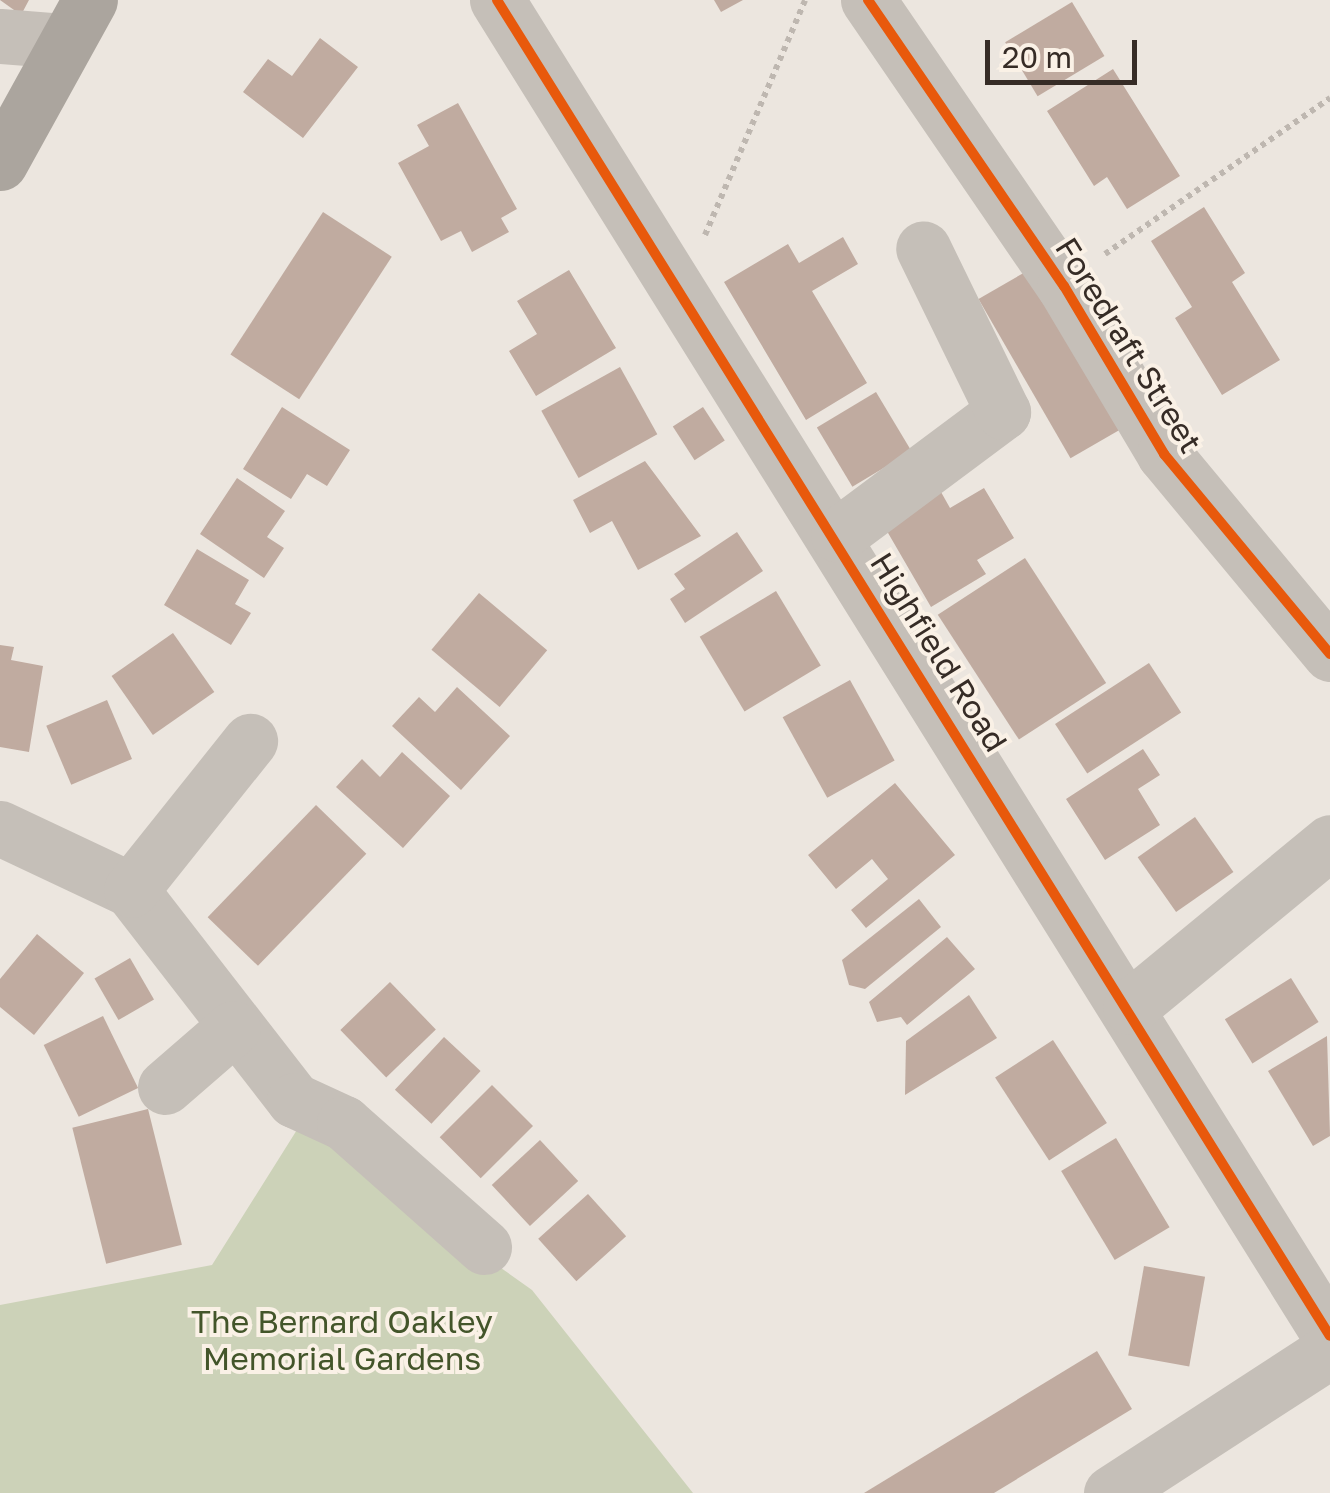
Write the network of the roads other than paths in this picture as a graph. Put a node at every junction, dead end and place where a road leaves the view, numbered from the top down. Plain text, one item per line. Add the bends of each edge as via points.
1 (496, 0) edge
2 (868, 0) edge
3 (76, 20) edge
4 (0, 36) edge
5 (0, 163) edge
6 (923, 248) dead end
7 (838, 536) junction
8 (1330, 654) edge
9 (250, 741) dead end
10 (0, 828) edge
11 (1330, 842) edge
12 (131, 890) junction
13 (1130, 1006) junction
14 (233, 1028) junction
15 (165, 1087) dead end
16 (484, 1247) dead end
17 (1330, 1336) edge
18 (1330, 1351) edge
19 (1111, 1493) edge

1 - 7 street, Highfield Road via 677,301
2 - 8 street, Foredraft Street via 1064,286 1164,454
3 - 4 street
3 - 5 highway
6 - 7 street via 1003,412
7 - 13 street, Highfield Road
9 - 12 street
10 - 12 street
11 - 13 street
12 - 14 street via 160,916
13 - 17 street, Highfield Road
14 - 15 street
14 - 16 street via 294,1100 344,1124
18 - 19 street

